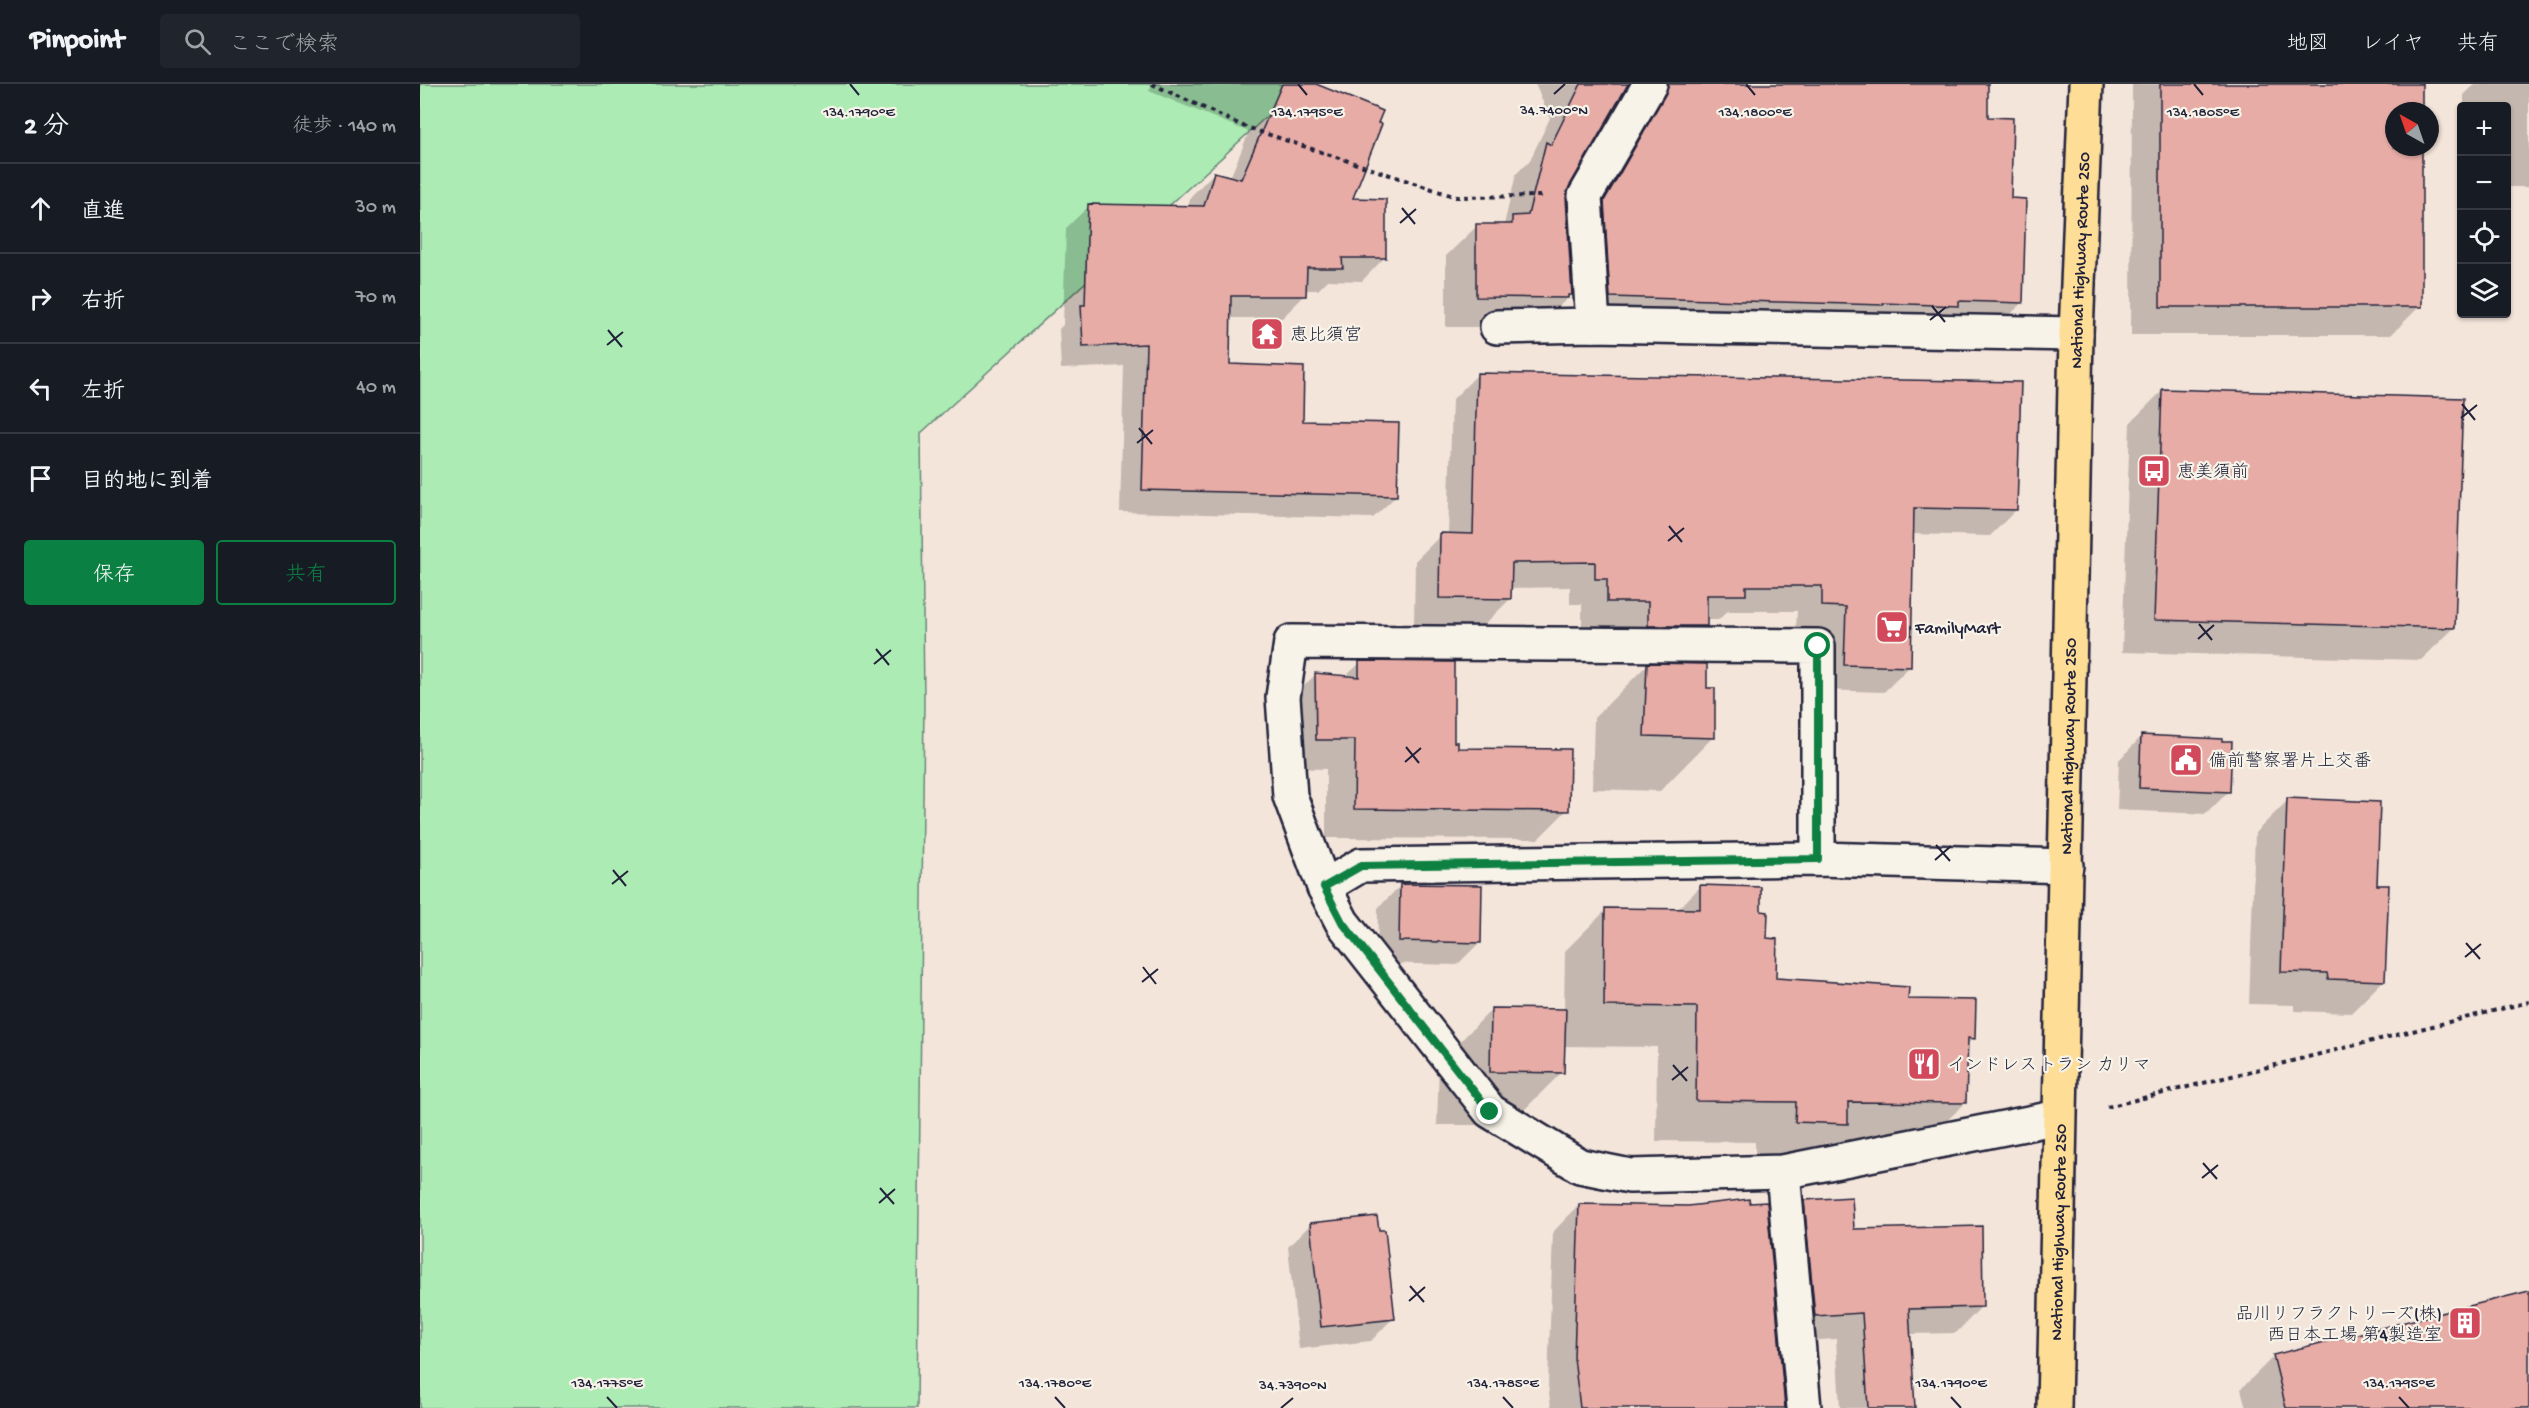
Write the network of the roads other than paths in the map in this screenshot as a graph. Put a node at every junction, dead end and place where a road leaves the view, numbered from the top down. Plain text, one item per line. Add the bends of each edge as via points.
1 (1650, 84) edge
2 (2086, 84) edge
3 (1593, 325) junction
4 (1497, 327) dead end
5 (2076, 334) junction
6 (1818, 859) junction
7 (2066, 866) junction
8 (1324, 887) junction
9 (2059, 1117) junction
10 (1783, 1172) junction
11 (1804, 1408) edge
12 (2054, 1408) edge

1 - 3 street via 1585,196
2 - 5 highway, National Highway Route 250
3 - 4 street
3 - 5 street
5 - 7 highway, National Highway Route 250
6 - 7 street
6 - 8 street via 1361,866
6 - 8 street via 1818,646 1291,642 1283,696 1290,796
7 - 9 highway, National Highway Route 250
8 - 10 street via 1342,922 1490,1112 1580,1166 1630,1176
9 - 10 street
9 - 12 highway, National Highway Route 250
10 - 11 street

